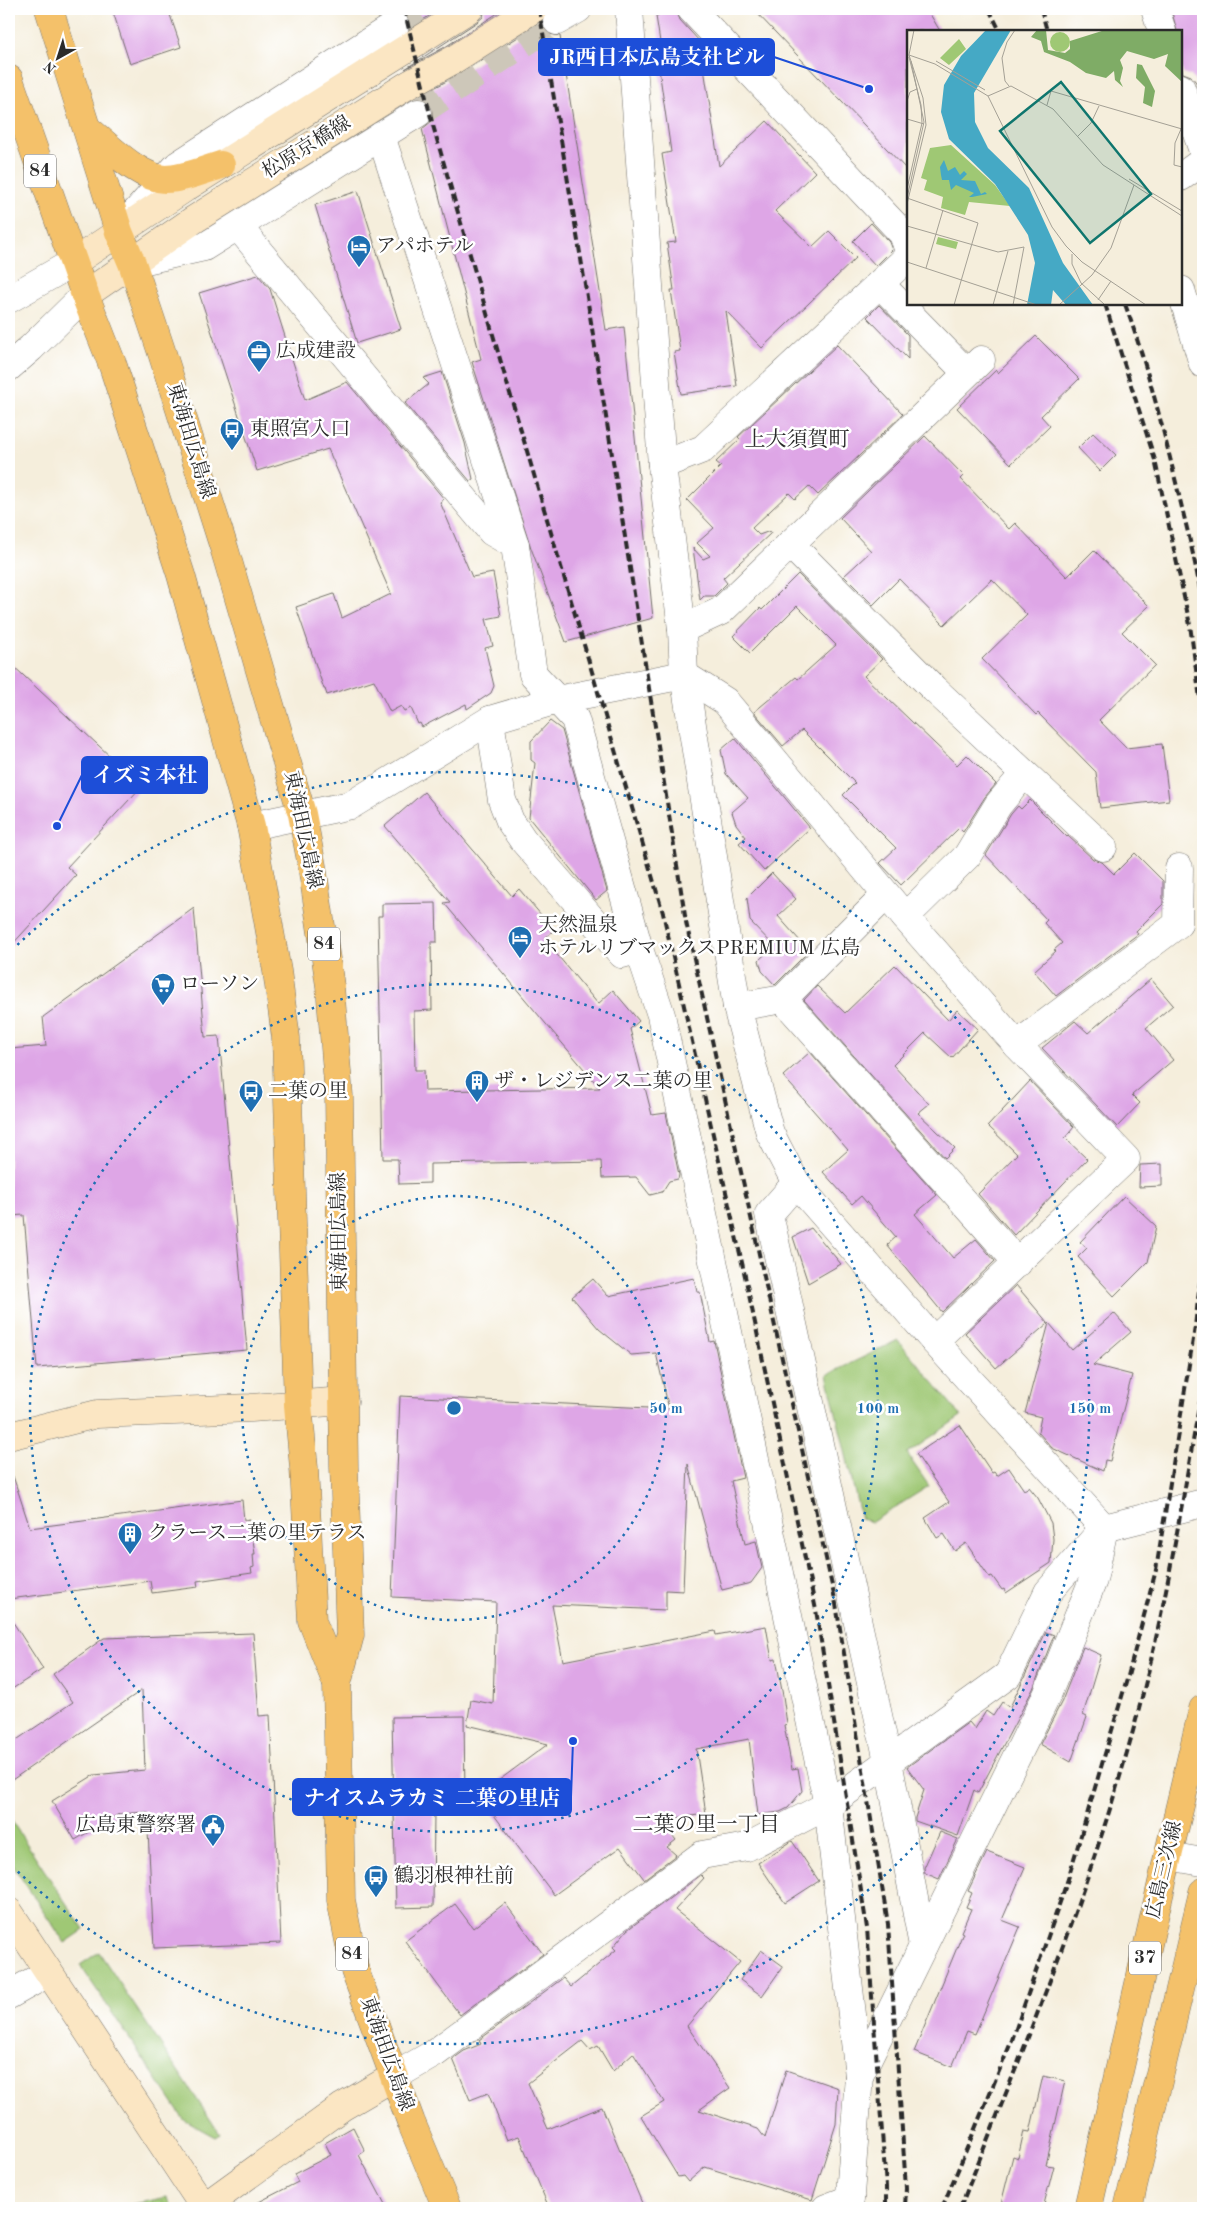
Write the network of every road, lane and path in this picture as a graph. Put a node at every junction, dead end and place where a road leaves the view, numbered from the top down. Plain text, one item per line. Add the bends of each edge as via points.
1 (49, 9) edge
2 (469, 9) edge
3 (533, 9) edge
4 (628, 9) edge
5 (691, 9) edge
6 (1155, 9) edge
7 (395, 25) tunnel mouth
8 (1162, 30) edge
9 (9, 79) edge
10 (1182, 91) edge
11 (418, 112) tunnel mouth
12 (87, 129) junction
13 (381, 136) junction
14 (1203, 151) edge
15 (1203, 161) edge
16 (221, 165) junction
17 (1182, 176) edge
18 (166, 179) junction
19 (241, 225) junction
20 (119, 232) junction
21 (907, 245) edge
22 (907, 258) edge
23 (74, 262) junction
24 (132, 263) junction
25 (880, 284) junction
26 (1182, 293) edge
27 (85, 295) junction
28 (9, 299) edge
29 (1203, 364) edge
30 (9, 367) edge
31 (662, 465) junction
32 (790, 544) junction
33 (515, 545) junction
34 (682, 629) junction
35 (684, 675) junction
36 (557, 700) junction
37 (490, 720) junction
38 (1024, 774) junction
39 (302, 814) junction
40 (250, 826) junction
41 (1103, 847) dead end
42 (1179, 868) dead end
43 (886, 894) junction
44 (905, 917) junction
45 (639, 949) junction
46 (783, 999) junction
47 (737, 1007) junction
48 (1017, 1045) junction
49 (796, 1182) junction
50 (1018, 1263) junction
51 (934, 1341) junction
52 (344, 1401) junction
53 (298, 1405) junction
54 (9, 1436) edge
55 (1203, 1503) edge
56 (1104, 1528) junction
57 (337, 1684) junction
58 (1203, 1708) edge
59 (888, 1762) junction
60 (828, 1805) junction
61 (1168, 1856) junction
62 (1203, 1862) edge
63 (1203, 1892) edge
64 (9, 1912) edge
65 (923, 1946) junction
66 (48, 1973) junction
67 (9, 1995) edge
68 (394, 2076) junction
69 (859, 2076) junction
70 (842, 2205) edge
71 (204, 2208) edge
72 (447, 2208) edge
73 (1088, 2208) edge
74 (1128, 2208) edge

1 - 12 main road, 東海田広島線 / 84
2 - 16 street, 松原京橋線
3 - 24 street, 松原京橋線 via 221,203
4 - 31 street
5 - 21 street via 903,234
6 - 8 street
7 - 18 street via 178,165
9 - 23 main road, 東海田広島線 / 84
10 - 14 street
11 - 13 street
12 - 18 main road via 142,172
12 - 20 main road, 東海田広島線 / 84
13 - 19 street
13 - 33 street
15 - 17 street
16 - 18 main road
16 - 20 street, 松原京橋線
18 - 20 street
19 - 24 street via 204,247
19 - 33 street via 246,236 492,532
20 - 23 street, 松原京橋線
20 - 24 main road, 東海田広島線 / 84
22 - 25 street
23 - 27 main road, 東海田広島線 / 84
23 - 28 street
24 - 27 street, 松原京橋線
24 - 39 main road, 東海田広島線 / 84 via 225,552
25 - 31 street via 703,449
25 - 32 street via 973,366
26 - 29 street
27 - 30 street
27 - 40 main road, 東海田広島線 / 84 via 113,366 188,596
31 - 34 street
32 - 34 street via 721,611
32 - 38 street
33 - 36 street via 533,674
34 - 35 street
35 - 36 street
35 - 43 street via 725,701
35 - 47 street
36 - 37 street
36 - 45 street via 575,719
37 - 39 street via 351,805
37 - 45 street via 502,800 516,830 622,954
38 - 41 street
38 - 44 street via 998,805 967,856
39 - 40 street
39 - 52 main road, 東海田広島線 / 84 via 330,986 339,1096
40 - 53 main road, 東海田広島線 / 84 via 286,1038
42 - 48 street via 1178,924
43 - 44 street
43 - 46 street
44 - 48 street
45 - 60 street via 661,1015
46 - 47 street
46 - 50 street
47 - 49 street via 770,1133
48 - 50 street via 1126,1159
49 - 51 street
49 - 59 street via 769,1214
50 - 51 street
51 - 56 street
52 - 53 street
52 - 57 main road, 東海田広島線 / 84 via 350,1635
53 - 54 street via 97,1414
53 - 57 main road, 東海田広島線 / 84 via 312,1621
55 - 56 street
56 - 59 street via 1048,1592 1008,1675
56 - 65 street via 1093,1580 1047,1695
57 - 68 main road, 東海田広島線 / 84 via 341,1900 356,1971
58 - 61 main road, 広島三次線 / 37
59 - 60 street
59 - 65 street
60 - 68 street via 747,1847 702,1855 435,2053
60 - 69 street
61 - 62 street
61 - 73 main road, 広島三次線 / 37
63 - 74 main road, 広島三次線 / 37
64 - 66 street
65 - 69 street
66 - 67 street
66 - 71 street
68 - 71 street via 342,2107
68 - 72 main road, 東海田広島線 / 84
69 - 70 street

